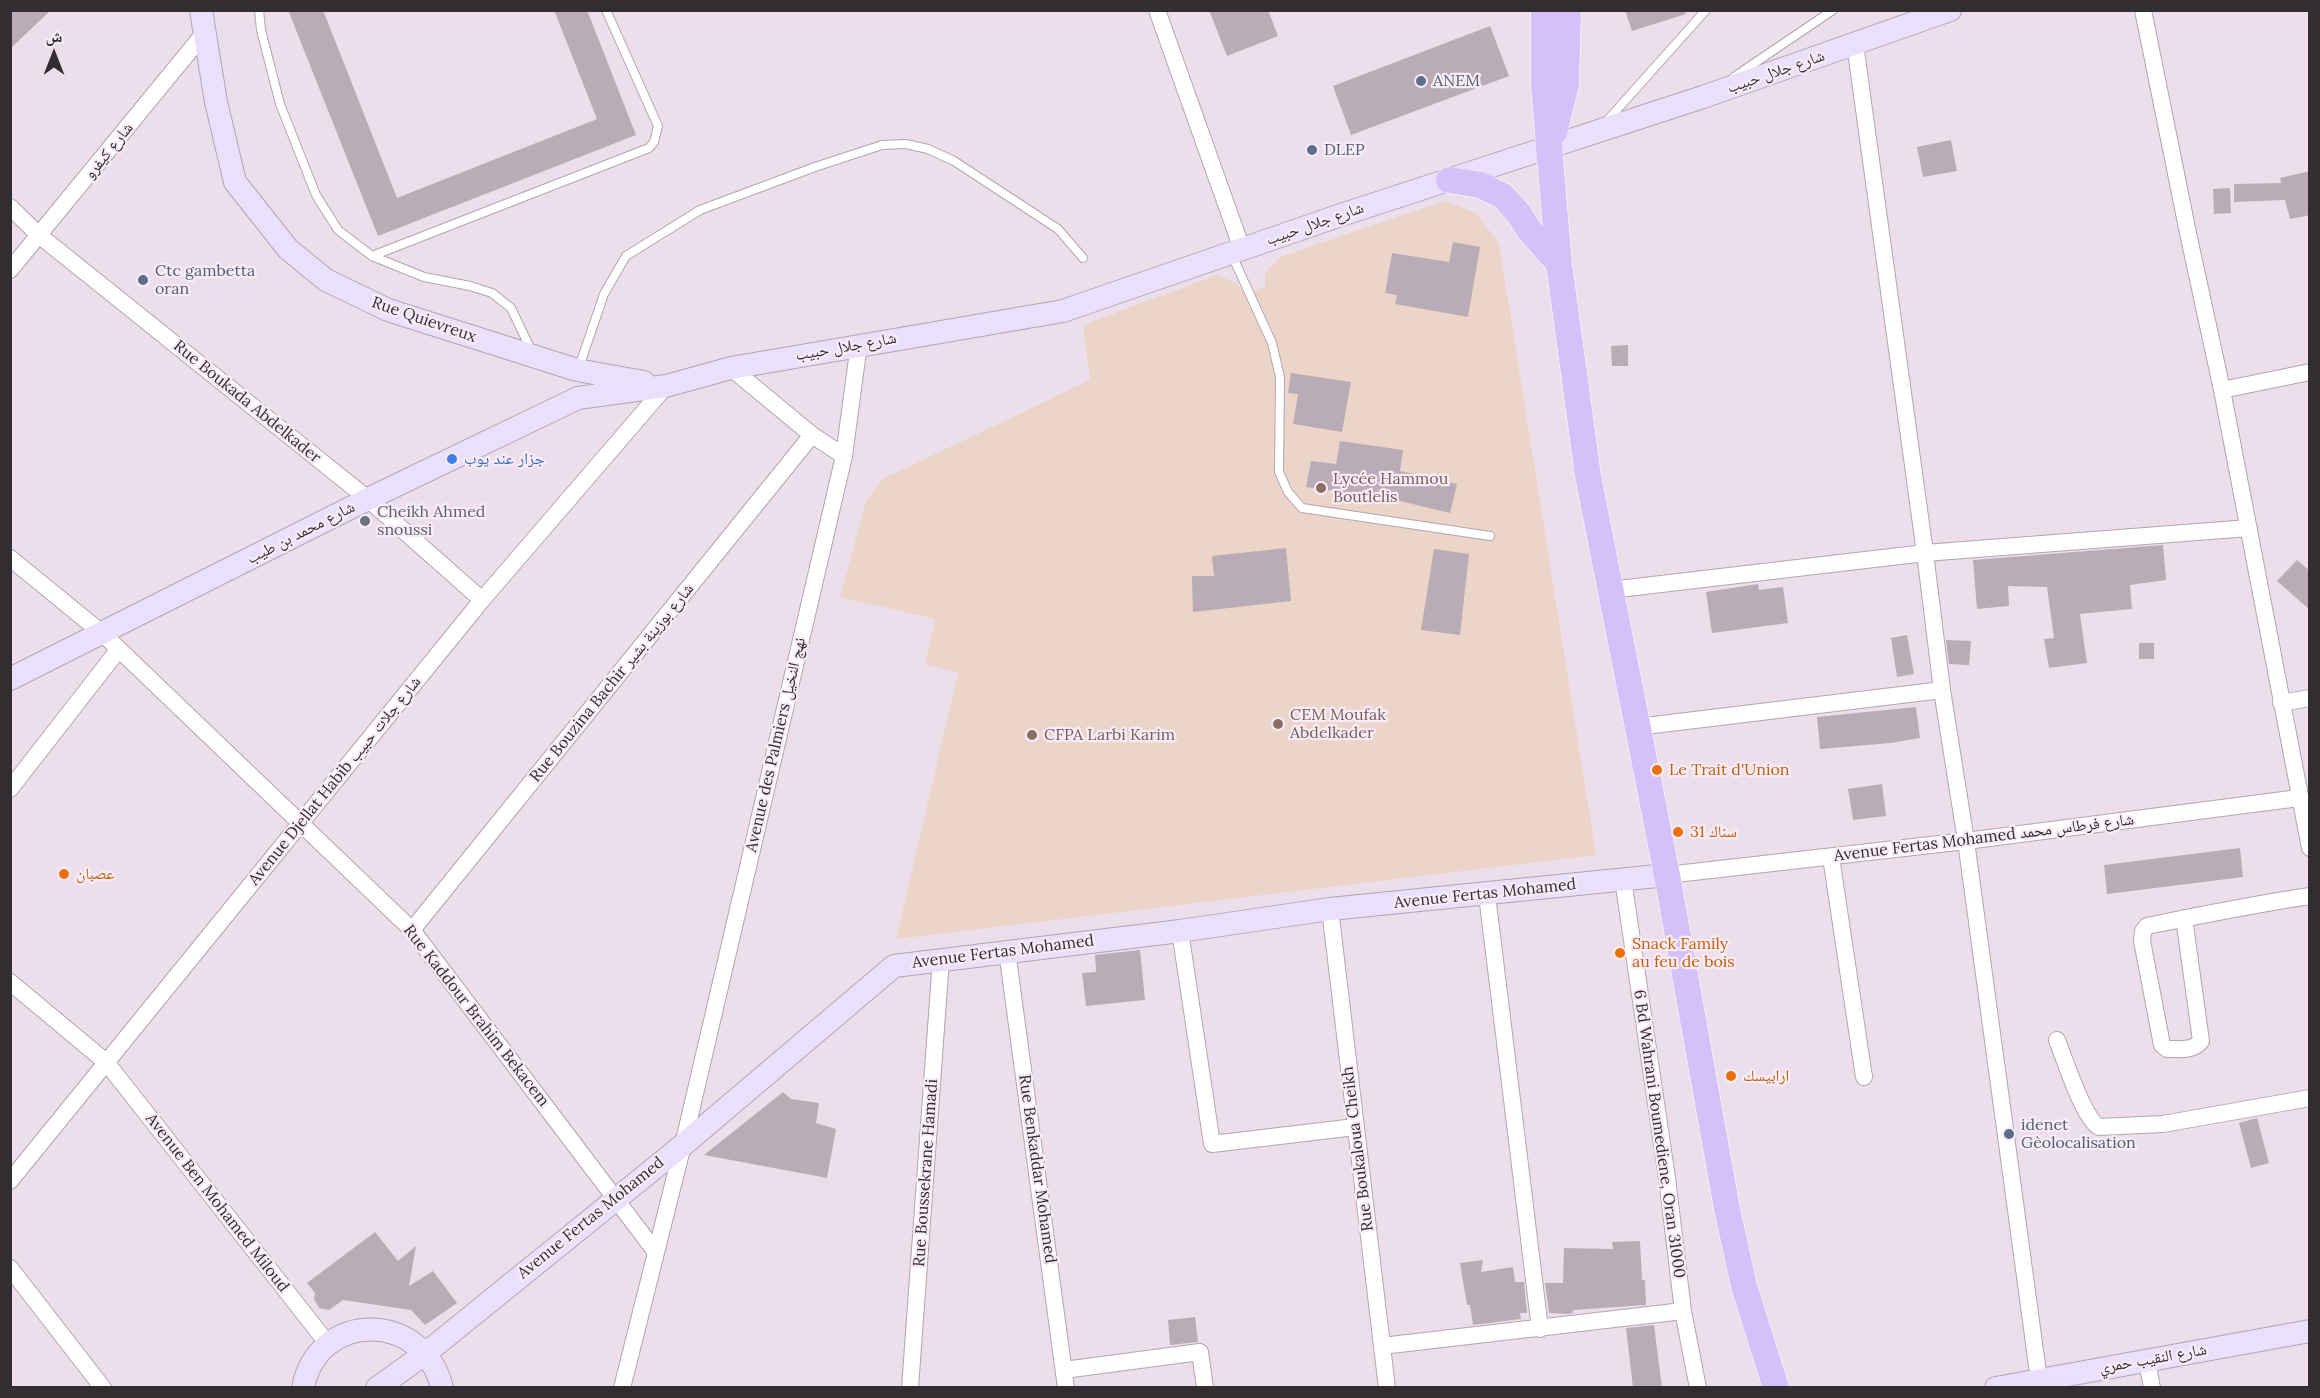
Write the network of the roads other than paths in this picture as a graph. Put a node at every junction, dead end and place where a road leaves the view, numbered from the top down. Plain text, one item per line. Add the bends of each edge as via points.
1 (259, 10) edge
2 (606, 10) edge
3 (1157, 10) edge
4 (1544, 10) edge
5 (1568, 10) edge
6 (1833, 10) edge
7 (1950, 10) edge
8 (2143, 10) edge
9 (1701, 13) edge
10 (203, 21) edge
11 (1855, 44) junction
12 (1703, 97) junction
13 (1597, 132) junction
14 (1550, 147) junction
15 (1449, 180) junction
16 (10, 207) edge
17 (40, 236) junction
18 (1236, 251) junction
19 (372, 256) junction
20 (1083, 258) dead end
21 (1560, 264) junction
22 (10, 270) edge
23 (859, 344) junction
24 (533, 356) junction
25 (731, 368) junction
26 (578, 370) junction
27 (2310, 372) edge
28 (666, 386) junction
29 (2222, 390) junction
30 (812, 435) junction
31 (844, 456) junction
32 (368, 499) junction
33 (2249, 528) junction
34 (1490, 536) dead end
35 (1925, 553) junction
36 (10, 558) edge
37 (1610, 590) junction
38 (482, 600) junction
39 (111, 641) junction
40 (10, 679) edge
41 (1942, 690) junction
42 (2310, 698) edge
43 (2281, 703) junction
44 (1636, 727) junction
45 (10, 789) edge
46 (2299, 798) junction
47 (301, 824) junction
48 (1966, 841) junction
49 (2310, 848) edge
50 (1831, 857) junction
51 (1667, 875) junction
52 (1623, 879) junction
53 (1487, 895) junction
54 (2310, 896) edge
55 (1330, 909) junction
56 (2184, 918) junction
57 (412, 930) junction
58 (1180, 931) junction
59 (1007, 951) junction
60 (941, 960) junction
61 (10, 982) edge
62 (2057, 1040) dead end
63 (106, 1062) junction
64 (1864, 1077) dead end
65 (2310, 1098) edge
66 (1355, 1127) junction
67 (683, 1144) junction
68 (10, 1181) edge
69 (616, 1198) junction
70 (655, 1251) junction
71 (10, 1268) edge
72 (1683, 1311) junction
73 (1540, 1329) junction
74 (2310, 1330) edge
75 (328, 1344) junction
76 (1382, 1346) junction
77 (426, 1353) junction
78 (2147, 1360) junction
79 (1064, 1370) junction
80 (2039, 1380) junction
81 (103, 1388) edge
82 (303, 1388) edge
83 (377, 1388) edge
84 (442, 1388) edge
85 (622, 1388) edge
86 (910, 1388) edge
87 (1066, 1388) edge
88 (1205, 1388) edge
89 (1387, 1388) edge
90 (1698, 1388) edge
91 (1776, 1388) edge
92 (1996, 1388) edge
93 (2152, 1388) edge

1 - 19 lane via 280,104 316,195 338,230
2 - 19 lane via 658,126 649,148
3 - 18 street
4 - 14 main road via 1544,87
5 - 14 main road via 1566,85
6 - 12 lane
7 - 11 street, شارع جلال حبيب
8 - 29 street
9 - 13 lane
10 - 17 street, شارع كيفرو
10 - 24 street, Rue Quievreux via 216,102 235,182 288,249 326,280 388,310
11 - 12 street, شارع جلال حبيب
11 - 35 street
12 - 13 street, شارع جلال حبيب
13 - 14 street, شارع جلال حبيب
14 - 15 street, شارع جلال حبيب
14 - 21 main road
15 - 18 street, شارع جلال حبيب
15 - 21 main road via 1480,185 1503,196
16 - 17 street, Rue Boukada Abdelkader
17 - 22 street, شارع كيفرو
17 - 32 street, Rue Boukada Abdelkader
18 - 23 street, شارع جلال حبيب via 1064,310
18 - 34 lane via 1272,343 1280,377 1279,472 1288,492 1302,508
19 - 24 lane via 424,277 492,294 511,308
20 - 26 lane via 1058,229 954,161 906,144 882,144 700,210 626,256 604,294
21 - 37 main road via 1588,476
23 - 25 street, شارع جلال حبيب
23 - 31 street, Avenue des Palmiers نهج النخيل
24 - 26 street, Rue Quievreux
25 - 28 street, شارع جلال حبيب
25 - 30 street
26 - 28 street, Rue Quievreux
27 - 29 street
28 - 32 street, شارع محمد بن طيب via 578,398
28 - 38 street, Avenue Djellat Habib شارع جلات حبيب
29 - 33 street
30 - 31 street
30 - 57 street, Rue Bouzina Bachir شارع بوزينة بشير
31 - 67 street, Avenue des Palmiers نهج النخيل
32 - 38 street, Rue Boukada Abdelkader
32 - 39 street, شارع محمد بن طيب
33 - 35 street
33 - 43 street
35 - 37 street
35 - 41 street
36 - 39 street, Rue Kaddour Brahim Bekacem
37 - 44 main road
38 - 47 street, Avenue Djellat Habib شارع جلات حبيب
39 - 40 street, شارع محمد بن طيب
39 - 45 street
39 - 47 street, Rue Kaddour Brahim Bekacem
41 - 44 street
41 - 48 street
42 - 43 street
43 - 46 street
44 - 51 main road
46 - 48 street, Avenue Fertas Mohamed شارع فرطاس محمد
46 - 49 street
47 - 57 street, Rue Kaddour Brahim Bekacem
47 - 63 street, Avenue Djellat Habib شارع جلات حبيب
48 - 50 street, Avenue Fertas Mohamed شارع فرطاس محمد
48 - 80 street
50 - 51 street, Avenue Fertas Mohamed شارع فرطاس محمد
50 - 64 street
51 - 52 street, Avenue Fertas Mohamed
51 - 91 main road via 1727,1209 1744,1286
52 - 53 street, Avenue Fertas Mohamed
52 - 72 street, 6 Bd Wahrani Boumediene, Oran 31000
53 - 55 street, Avenue Fertas Mohamed
53 - 73 street
54 - 56 street
55 - 58 street, Avenue Fertas Mohamed
55 - 66 street, Rue Boukaloua Cheikh
56 - 56 street via 2202,1036 2196,1046 2168,1049 2162,1045 2142,938 2147,926
57 - 69 street, Rue Kaddour Brahim Bekacem
58 - 59 street, Avenue Fertas Mohamed
58 - 66 street via 1212,1144
59 - 60 street, Avenue Fertas Mohamed
59 - 79 street, Rue Benkaddar Mohamed
60 - 67 street, Avenue Fertas Mohamed via 894,966
60 - 86 street, Rue Boussekrane Hamadi
61 - 63 street, Avenue Ben Mohamed Miloud
62 - 65 street via 2080,1097 2099,1128 2163,1124
63 - 68 street, Avenue Djellat Habib شارع جلات حبيب
63 - 75 street, Avenue Ben Mohamed Miloud
66 - 76 street, Rue Boukaloua Cheikh
67 - 69 street, Avenue Fertas Mohamed
67 - 70 street, Avenue des Palmiers نهج النخيل
69 - 70 street, Rue Kaddour Brahim Bekacem
69 - 77 street, Avenue Fertas Mohamed
70 - 85 street, Avenue des Palmiers نهج النخيل
71 - 81 street
72 - 73 street
72 - 90 street, 6 Bd Wahrani Boumediene, Oran 31000
73 - 76 street
74 - 78 street, شارع النقيب حمري
75 - 77 street via 347,1333 390,1330
75 - 82 street via 314,1358
76 - 89 street, Rue Boukaloua Cheikh
77 - 83 street, Avenue Fertas Mohamed
77 - 84 street
78 - 80 street, شارع النقيب حمري
78 - 93 street
79 - 87 street, Rue Benkaddar Mohamed
79 - 88 street via 1200,1352
80 - 92 street, شارع النقيب حمري

